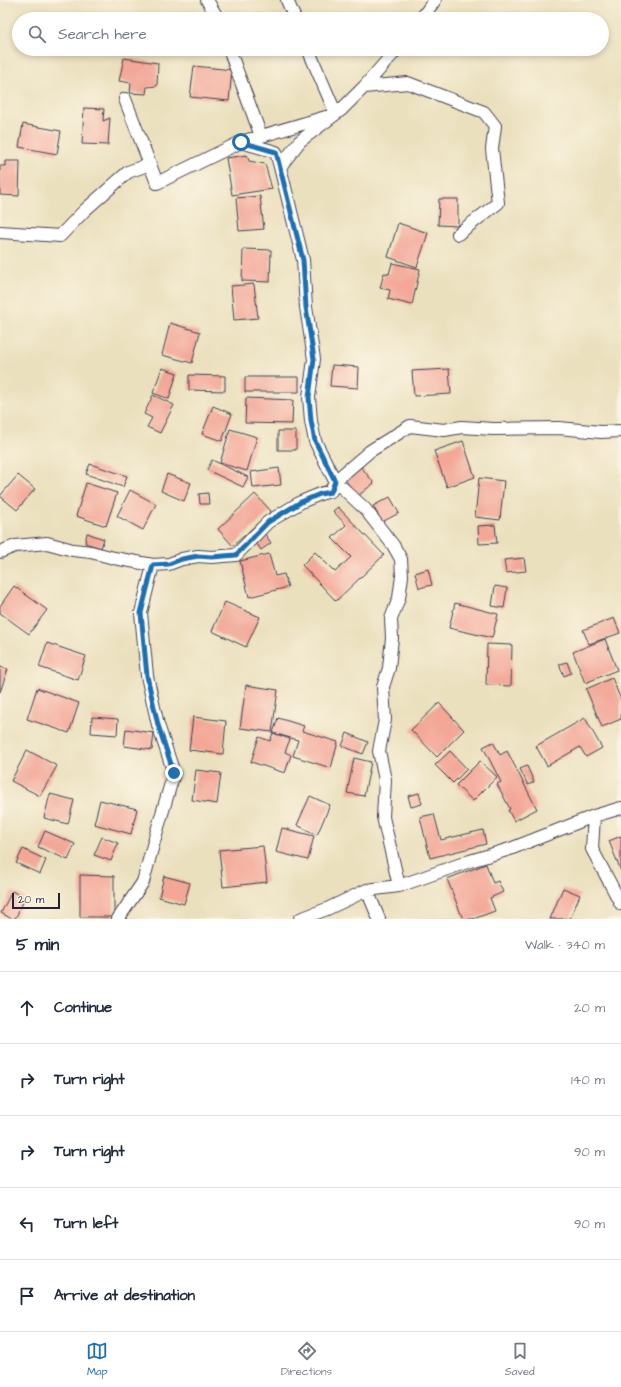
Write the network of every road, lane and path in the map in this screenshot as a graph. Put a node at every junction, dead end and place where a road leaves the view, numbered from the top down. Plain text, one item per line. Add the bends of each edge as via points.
1 (207, 0) edge
2 (287, 0) edge
3 (435, 0) edge
4 (214, 12) edge
5 (292, 12) edge
6 (426, 12) edge
7 (232, 56) edge
8 (311, 56) edge
9 (391, 56) edge
10 (364, 87) junction
11 (125, 99) dead end
12 (336, 114) junction
13 (261, 136) junction
14 (241, 142) junction
15 (150, 164) junction
16 (280, 167) junction
17 (0, 232) edge
18 (458, 234) dead end
19 (621, 431) edge
20 (335, 481) junction
21 (0, 552) edge
22 (153, 565) junction
23 (621, 808) edge
24 (594, 816) junction
25 (399, 886) junction
26 (367, 890) junction
27 (621, 904) edge
28 (118, 919) edge
29 (300, 919) edge
30 (379, 919) edge

1 - 4 street
2 - 5 street
3 - 6 street
7 - 13 street
8 - 12 street
9 - 10 street
10 - 12 street
10 - 18 street via 408,83 484,112 494,126 492,149 498,203
11 - 15 street
12 - 13 street
12 - 16 street via 300,141
13 - 14 street
14 - 15 street via 157,183
14 - 16 street via 276,152
15 - 17 street via 128,172 60,236
16 - 20 street via 303,260 306,307 314,359 309,397 311,421 315,441
19 - 20 street via 462,427 444,430 410,426 370,451
20 - 22 street via 331,492 301,502 268,522 236,555 198,556 169,564
20 - 25 street via 365,509 401,559 399,598 391,619 392,638 384,687 385,720 379,751 385,780 383,817
21 - 22 street via 15,546 47,543
22 - 28 street via 141,613 147,676 158,725 174,773 143,882
23 - 24 street
24 - 25 street via 510,849
24 - 27 street via 592,849
25 - 26 street
26 - 29 street
26 - 30 street

